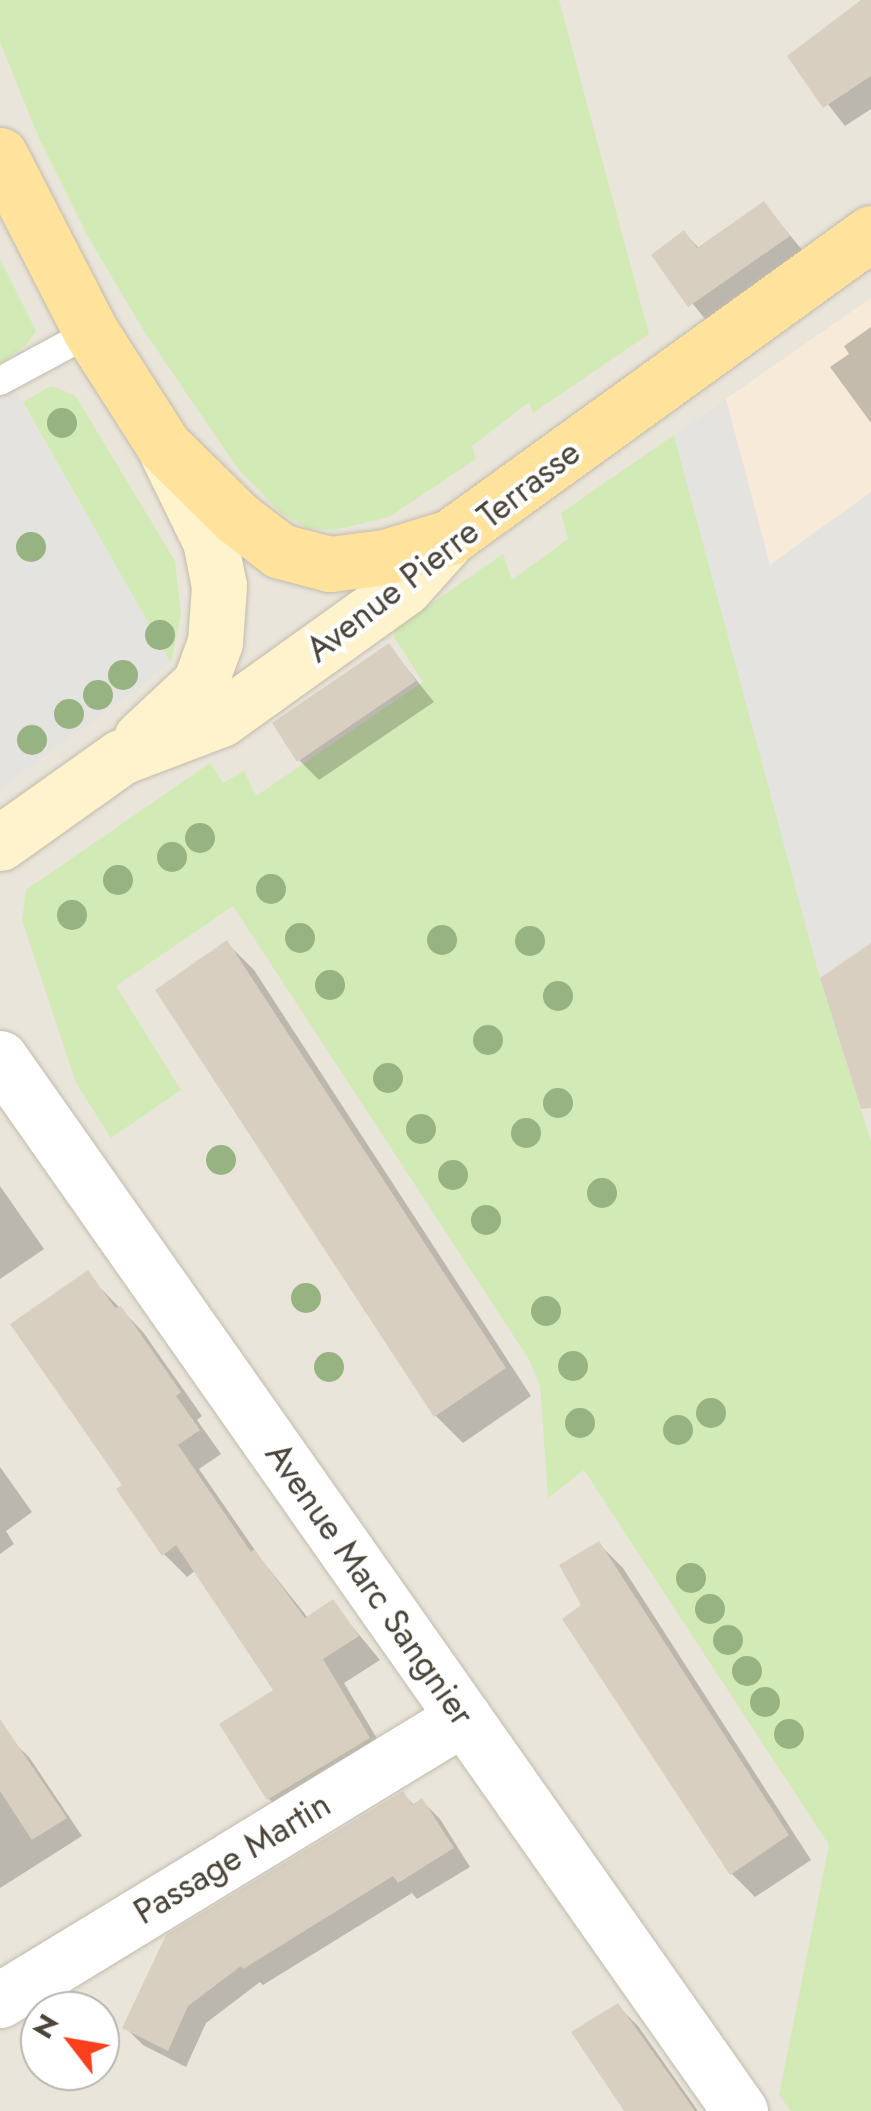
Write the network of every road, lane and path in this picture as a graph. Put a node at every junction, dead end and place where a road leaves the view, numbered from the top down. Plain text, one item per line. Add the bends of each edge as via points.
1 (0, 155) edge
2 (871, 233) edge
3 (91, 332) junction
4 (0, 381) edge
5 (164, 446) junction
6 (450, 537) junction
7 (121, 757) junction
8 (0, 843) edge
9 (0, 1058) edge
10 (464, 1717) junction
11 (0, 2000) edge
12 (740, 2111) edge

1 - 3 main road
2 - 6 main road, Avenue Pierre Terrasse
3 - 4 lane
3 - 5 main road
5 - 6 main road via 280,551 330,564 385,557
5 - 7 main road via 210,541 220,586 215,642 200,684
6 - 7 main road, Avenue Pierre Terrasse via 404,588 221,720
7 - 8 main road, Avenue Pierre Terrasse
9 - 10 street, Avenue Marc Sangnier
10 - 11 street, Passage Martin
10 - 12 street, Avenue Marc Sangnier

